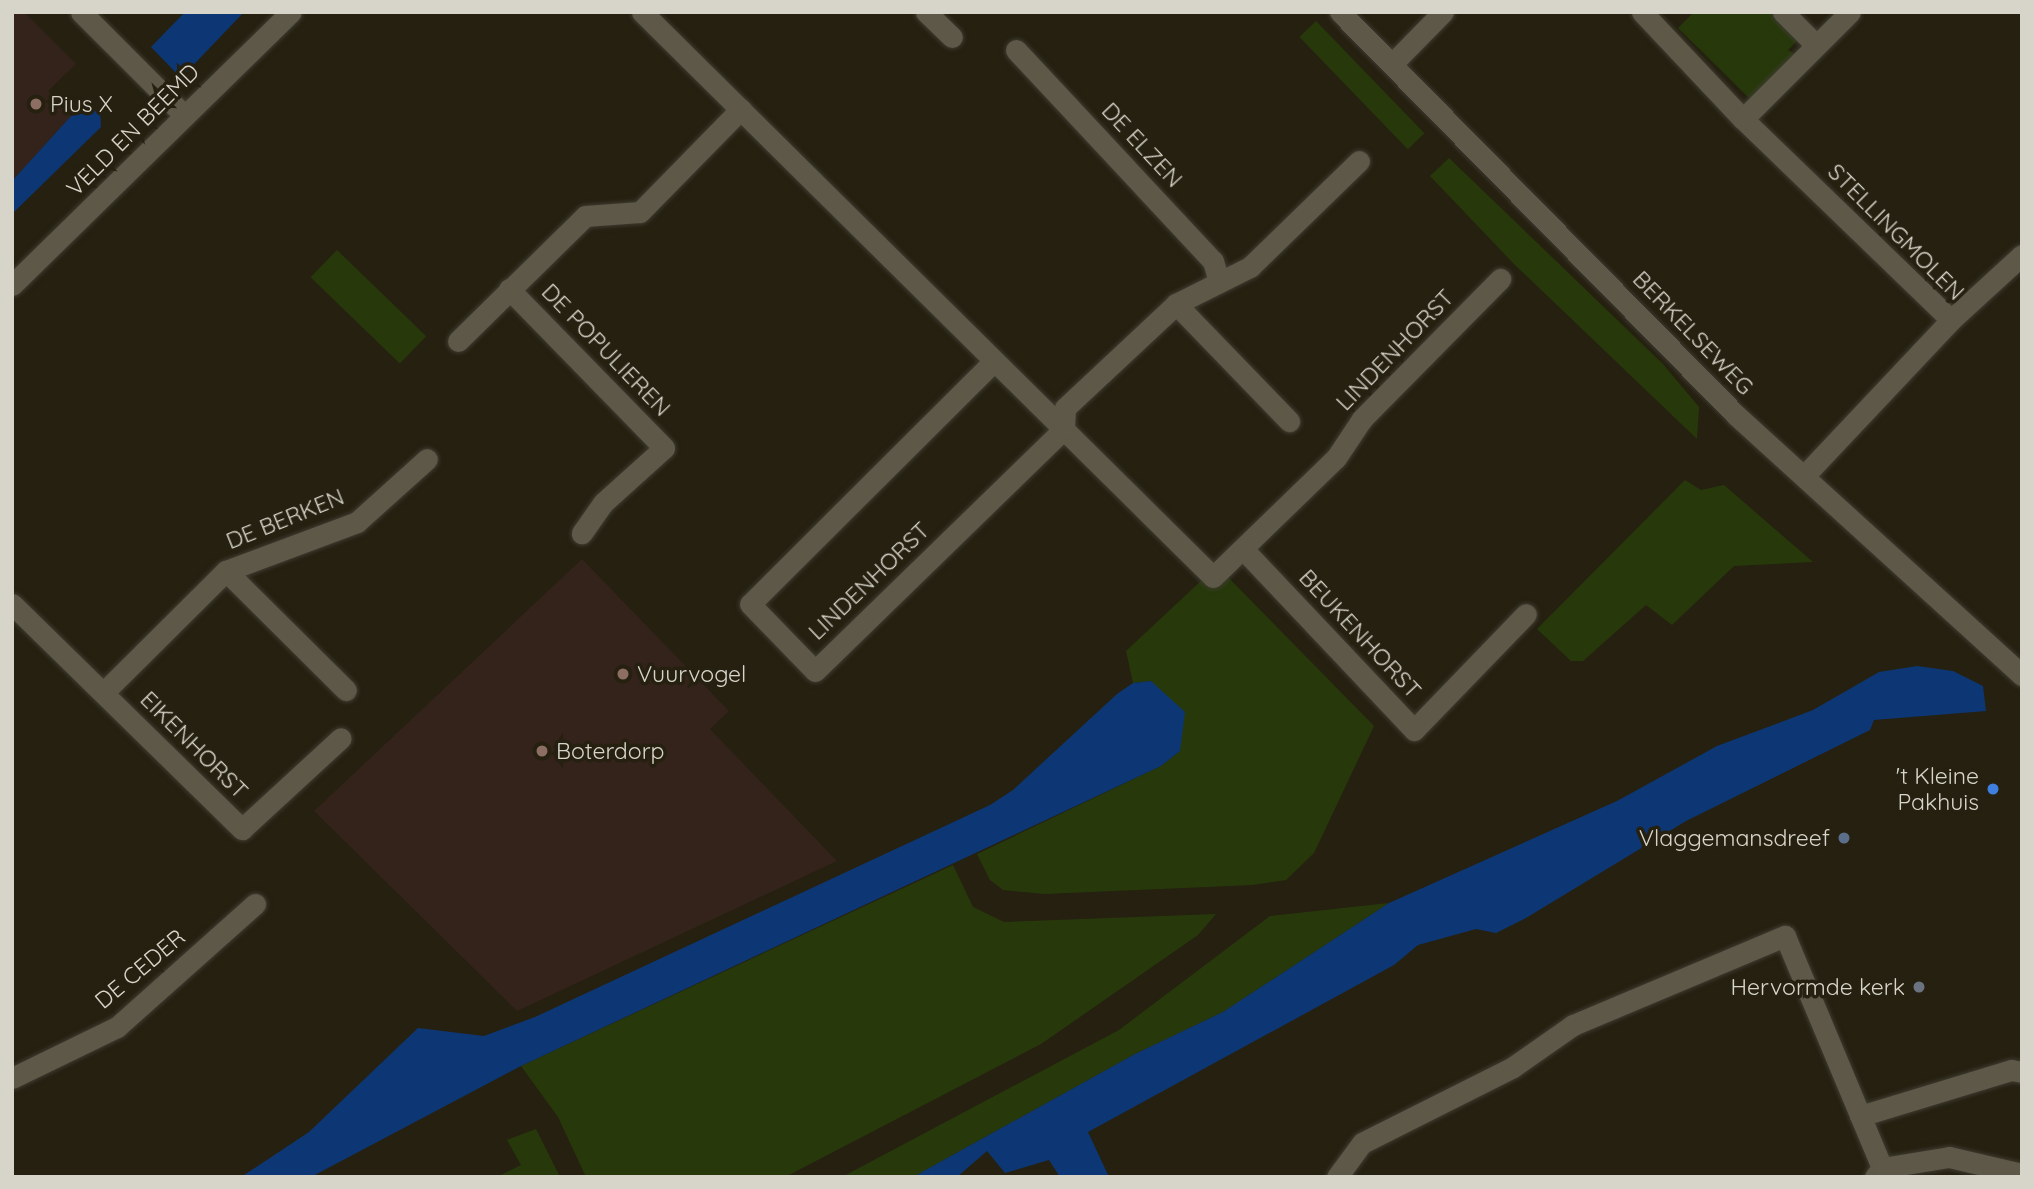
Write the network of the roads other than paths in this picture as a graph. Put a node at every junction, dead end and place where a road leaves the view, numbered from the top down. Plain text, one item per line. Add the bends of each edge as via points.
1 (291, 12) edge
2 (642, 12) edge
3 (926, 12) edge
4 (1340, 12) edge
5 (1443, 12) edge
6 (1642, 12) edge
7 (1783, 12) edge
8 (1850, 12) edge
9 (87, 15) edge
10 (951, 37) dead end
11 (1816, 45) junction
12 (1016, 50) dead end
13 (1392, 64) junction
14 (741, 109) junction
15 (183, 114) junction
16 (1743, 119) junction
17 (1359, 161) dead end
18 (2022, 255) edge
19 (1500, 279) dead end
20 (1219, 282) junction
21 (12, 285) edge
22 (509, 289) junction
23 (1176, 304) junction
24 (1951, 320) junction
25 (458, 341) dead end
26 (994, 361) junction
27 (1289, 421) dead end
28 (1063, 429) junction
29 (427, 459) dead end
30 (1804, 476) junction
31 (582, 533) dead end
32 (1242, 549) junction
33 (226, 570) junction
34 (12, 604) edge
35 (1527, 614) dead end
36 (2022, 675) edge
37 (346, 690) dead end
38 (104, 692) junction
39 (341, 738) dead end
40 (255, 904) dead end
41 (2022, 1072) edge
42 (12, 1077) edge
43 (1860, 1116) junction
44 (1879, 1173) edge
45 (2022, 1174) edge
46 (1337, 1177) edge

1 - 15 street, VELD EN BEEMD
2 - 14 street, LINDENHORST
3 - 10 street
4 - 13 street, BERKELSEWEG
5 - 13 street
6 - 16 street, STELLINGMOLEN
7 - 11 street
8 - 11 street
9 - 15 street
11 - 16 street
12 - 20 street, DE ELZEN via 1213,261
13 - 30 street, BERKELSEWEG via 1736,415
14 - 22 street, DE POPULIEREN via 640,212 584,216
14 - 26 street, LINDENHORST
15 - 21 street, VELD EN BEEMD
16 - 24 street, STELLINGMOLEN
17 - 20 street via 1250,267
18 - 24 street
19 - 32 street, LINDENHORST via 1362,419 1336,458
20 - 23 street
22 - 25 street, DE POPULIEREN
22 - 31 street, DE POPULIEREN via 664,447 603,503
23 - 27 street
23 - 28 street via 1065,408
24 - 30 street, STELLINGMOLEN
26 - 28 street, LINDENHORST
26 - 28 street, LINDENHORST via 750,604 815,671
28 - 32 street, LINDENHORST via 1213,578
29 - 33 street, DE BERKEN via 357,522
30 - 36 street, BERKELSEWEG
32 - 35 street, BEUKENHORST via 1414,730
33 - 37 street, DE BERKEN
33 - 38 street, DE BERKEN
34 - 38 street, EIKENHORST
38 - 39 street, EIKENHORST via 243,829
40 - 42 street, DE CEDER via 117,1027
41 - 43 street via 2011,1070
43 - 44 street
43 - 46 street via 1784,936 1573,1025 1513,1067 1362,1143
44 - 45 street via 1949,1157

